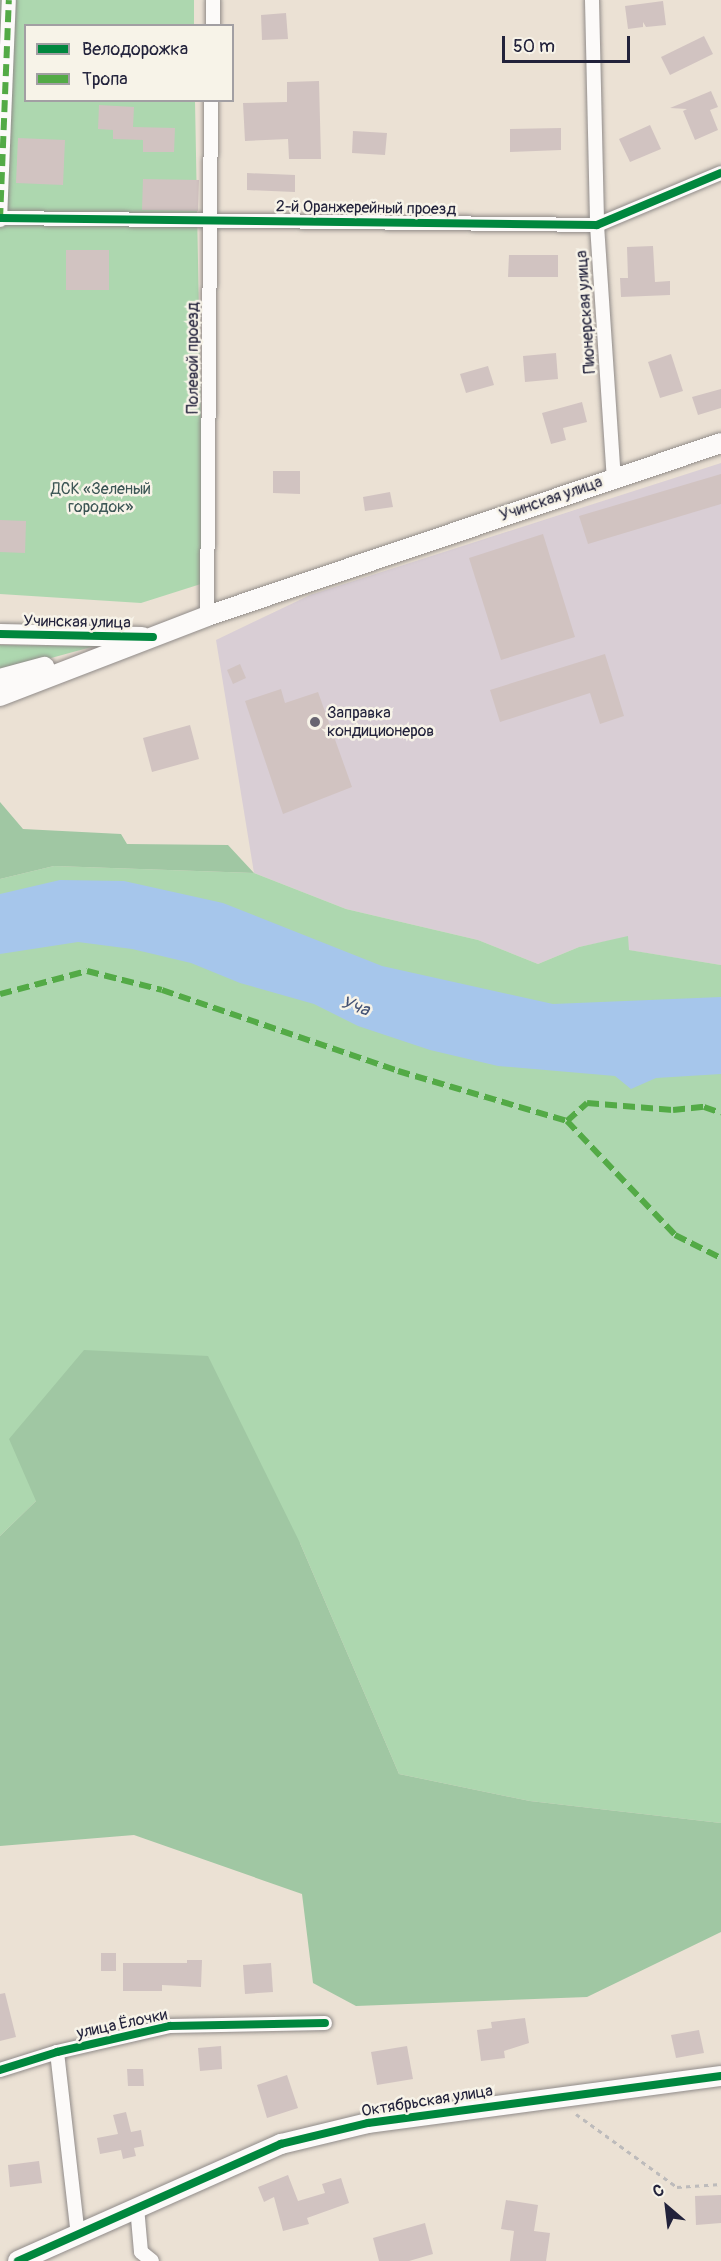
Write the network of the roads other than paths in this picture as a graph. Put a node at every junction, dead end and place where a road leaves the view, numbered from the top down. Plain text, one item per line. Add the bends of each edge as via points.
1 (9, 0) edge
2 (213, 0) edge
3 (592, 0) edge
4 (213, 24) edge
5 (211, 102) edge
6 (721, 173) edge
7 (0, 219) edge
8 (209, 219) junction
9 (597, 225) junction
10 (721, 443) edge
11 (614, 478) junction
12 (207, 616) junction
13 (0, 634) edge
14 (153, 637) junction
15 (0, 679) edge
16 (0, 696) edge
17 (325, 2023) dead end
18 (57, 2052) junction
19 (0, 2070) edge
20 (721, 2076) edge
21 (137, 2207) junction
22 (78, 2235) junction
23 (18, 2261) edge
24 (152, 2261) edge

1 - 7 street
2 - 4 street
3 - 9 street, Пионерская улица
5 - 8 street, Полевой проезд
6 - 9 street, 2-й Оранжерейный проезд
7 - 8 street, 2-й Оранжерейный проезд
8 - 9 street, 2-й Оранжерейный проезд
8 - 12 street, Полевой проезд
9 - 11 street, Пионерская улица
10 - 11 main road, Учинская улица
11 - 12 main road, Учинская улица
12 - 14 main road, Учинская улица
13 - 14 main road, Учинская улица
14 - 15 main road
14 - 16 main road
17 - 18 street, улица Ёлочки via 170,2026
18 - 19 street, улица Ёлочки
18 - 22 street
20 - 21 main road, Октябрьская улица via 368,2123 281,2144
21 - 22 main road, Октябрьская улица
21 - 24 street via 141,2252
22 - 23 main road, Октябрьская улица

